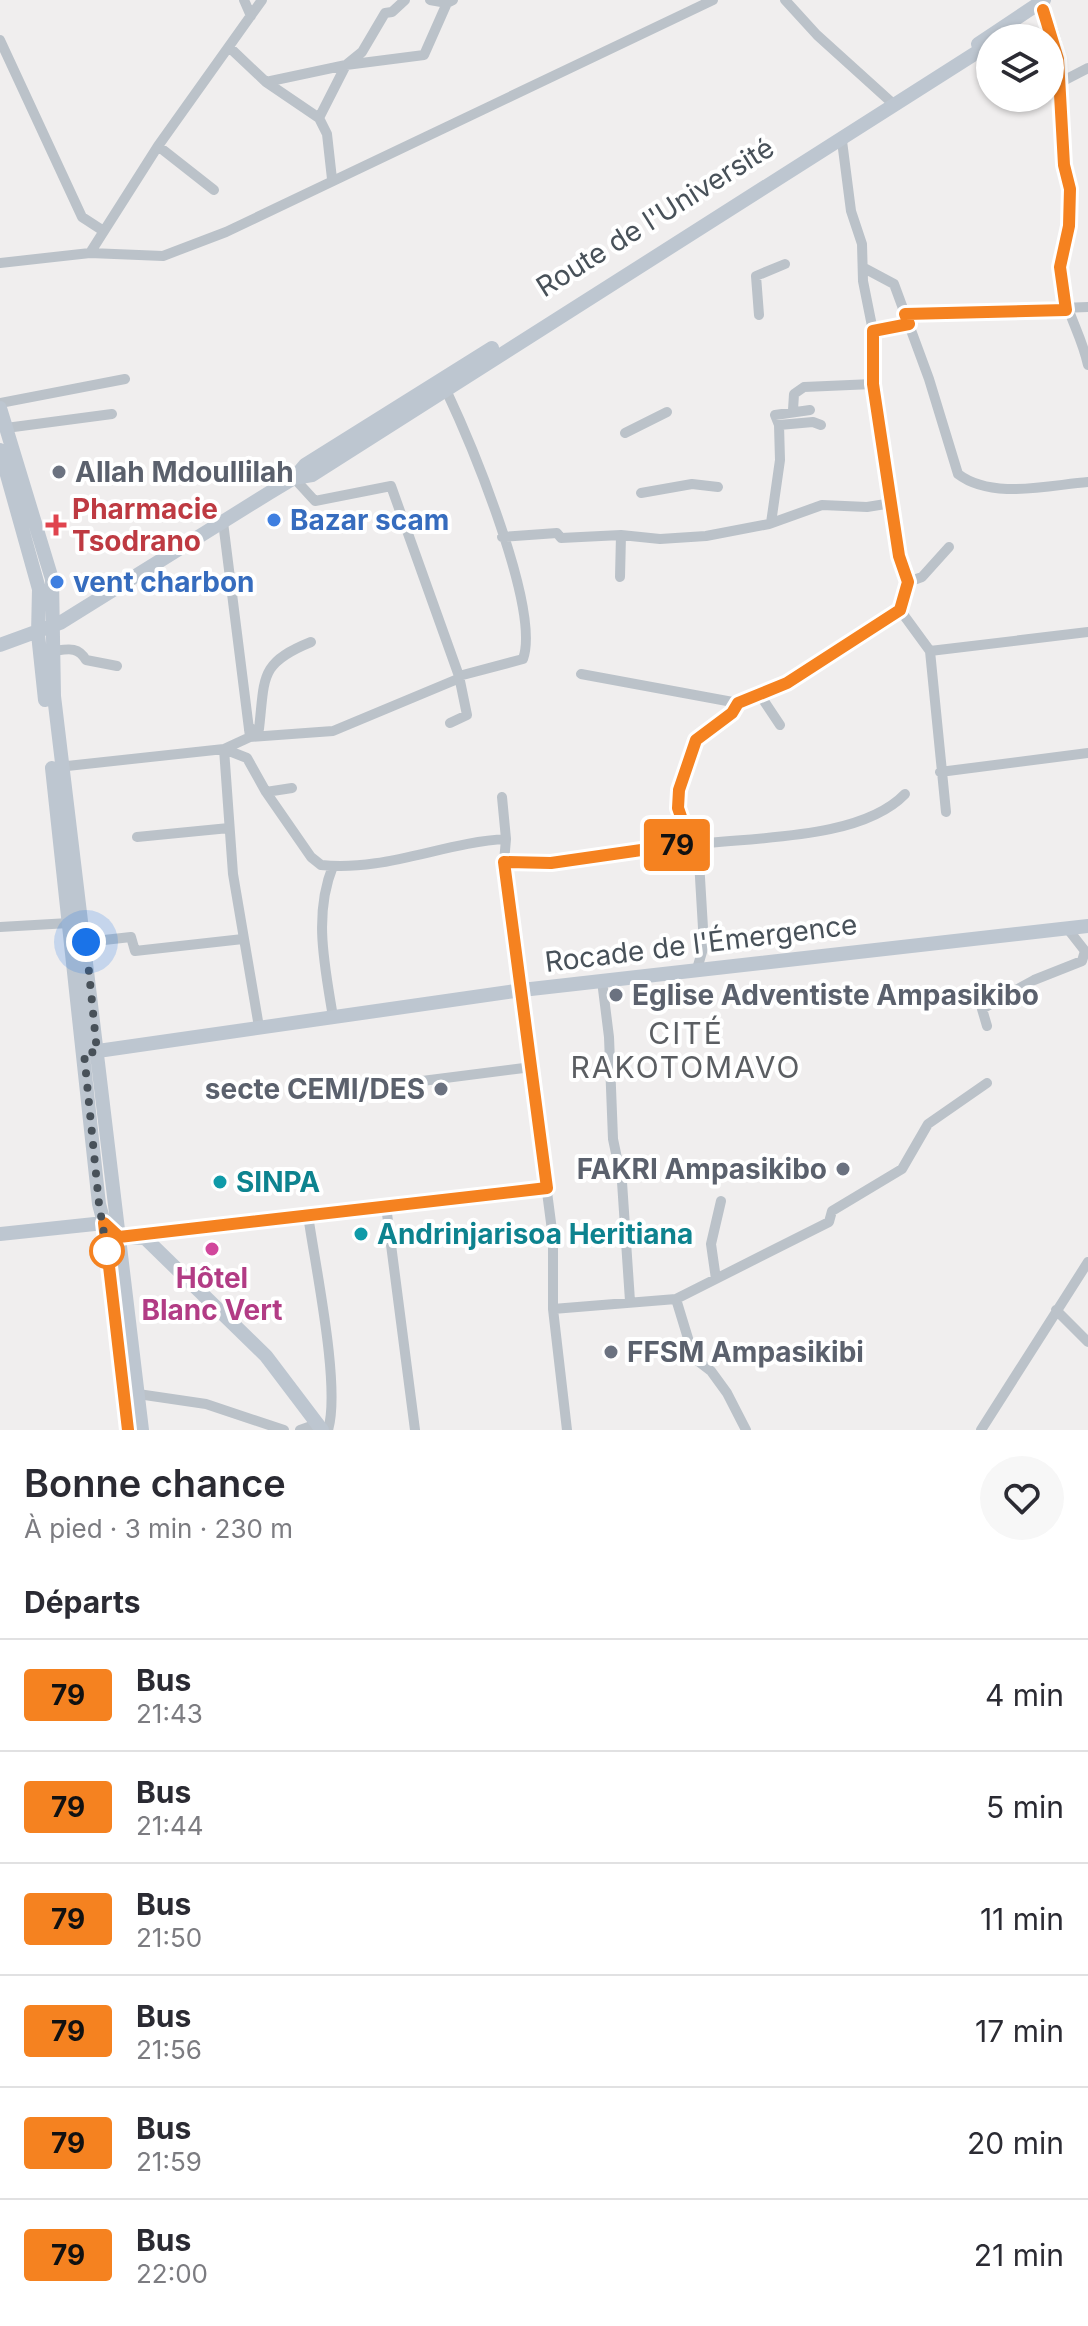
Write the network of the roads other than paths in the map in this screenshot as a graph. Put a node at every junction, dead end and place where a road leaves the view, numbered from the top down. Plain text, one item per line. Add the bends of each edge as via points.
1 (244, 0) edge
2 (262, 0) edge
3 (405, 0) edge
4 (430, 0) edge
5 (713, 0) edge
6 (785, 0) edge
7 (1059, 0) edge
8 (450, 2) edge
9 (1044, 5) edge
10 (251, 16) junction
11 (1019, 24) edge
12 (0, 40) edge
13 (229, 47) junction
14 (976, 53) edge
15 (346, 65) junction
16 (1088, 68) edge
17 (1064, 80) edge
18 (266, 82) junction
19 (890, 101) junction
20 (1062, 112) edge
21 (319, 118) junction
22 (842, 141) junction
23 (158, 146) junction
24 (332, 179) junction
25 (214, 190) dead end
26 (102, 230) junction
27 (90, 253) junction
28 (0, 263) edge
29 (785, 264) dead end
30 (864, 268) junction
31 (1088, 307) edge
32 (1066, 310) junction
33 (759, 315) dead end
34 (907, 319) junction
35 (873, 331) junction
36 (1088, 365) edge
37 (125, 379) dead end
38 (873, 384) junction
39 (446, 390) junction
40 (0, 406) edge
41 (793, 410) junction
42 (810, 410) dead end
43 (667, 412) dead end
44 (112, 414) dead end
45 (779, 425) junction
46 (821, 425) dead end
47 (6, 428) junction
48 (625, 433) dead end
49 (0, 450) edge
50 (294, 478) junction
51 (1088, 482) edge
52 (718, 487) dead end
53 (641, 493) dead end
54 (892, 503) junction
55 (223, 522) junction
56 (771, 523) junction
57 (621, 535) junction
58 (502, 537) junction
59 (949, 547) dead end
60 (620, 577) dead end
61 (908, 582) junction
62 (900, 610) junction
63 (55, 626) junction
64 (1088, 632) edge
65 (38, 634) junction
66 (311, 642) dead end
67 (0, 645) edge
68 (53, 651) junction
69 (930, 651) junction
70 (117, 666) dead end
71 (581, 674) dead end
72 (460, 677) junction
73 (760, 695) junction
74 (738, 703) junction
75 (450, 723) dead end
76 (780, 725) dead end
77 (249, 733) junction
78 (224, 749) junction
79 (1088, 753) edge
80 (57, 767) junction
81 (940, 772) junction
82 (292, 788) dead end
83 (266, 792) junction
84 (905, 794) dead end
85 (502, 797) dead end
86 (946, 812) dead end
87 (229, 828) junction
88 (137, 837) dead end
89 (506, 839) junction
90 (694, 843) junction
91 (504, 862) junction
92 (333, 866) junction
93 (69, 923) junction
94 (1088, 926) edge
95 (0, 927) edge
96 (1067, 928) junction
97 (243, 939) junction
98 (86, 942) junction
99 (697, 969) junction
100 (602, 981) junction
101 (522, 990) junction
102 (333, 1017) junction
103 (987, 1026) dead end
104 (259, 1027) junction
105 (90, 1052) junction
106 (532, 1067) junction
107 (422, 1081) dead end
108 (987, 1083) dead end
109 (547, 1188) junction
110 (721, 1201) dead end
111 (386, 1206) junction
112 (308, 1215) junction
113 (104, 1223) junction
114 (0, 1234) edge
115 (119, 1237) junction
116 (1088, 1262) edge
117 (716, 1279) junction
118 (676, 1299) junction
119 (630, 1301) junction
120 (553, 1309) junction
121 (1056, 1310) junction
122 (1088, 1342) edge
123 (138, 1394) junction
124 (322, 1428) edge
125 (128, 1430) edge
126 (142, 1430) edge
127 (284, 1430) edge
128 (300, 1430) edge
129 (415, 1430) edge
130 (567, 1430) edge
131 (746, 1430) edge
132 (981, 1430) edge

1 - 10 street
2 - 10 street
3 - 15 street via 385,13 362,52
4 - 8 street
5 - 24 street
6 - 19 street
7 - 9 main road, Route de l'Université
8 - 15 street via 424,55
9 - 11 main road, Route de l'Université
9 - 19 main road, Route de l'Université
10 - 13 street
12 - 26 street via 82,217
13 - 18 street
13 - 23 street
14 - 22 main road, Route de l'Université
15 - 18 street
15 - 21 street
16 - 17 street
18 - 21 street
19 - 50 main road, Route de l'Université via 311,461
20 - 32 street via 1070,189 1060,267
21 - 24 street via 327,134
22 - 30 street
22 - 39 main road, Route de l'Université
23 - 25 street
23 - 26 street
24 - 27 street via 226,232 163,256
26 - 27 street
27 - 28 street
29 - 33 street via 756,276
30 - 34 street via 894,284
30 - 35 street
31 - 32 street
32 - 34 street
32 - 36 street
34 - 35 street
34 - 51 street via 958,474 988,487
35 - 38 street
37 - 40 street
38 - 41 street via 804,387 794,394
38 - 54 street
39 - 50 main road, Route de l'Université via 312,475
39 - 58 street
40 - 47 main road
41 - 42 street
41 - 45 street via 775,415
43 - 48 street
44 - 47 street
45 - 46 street
45 - 56 street
47 - 63 main road via 52,579
49 - 65 main road via 39,589
50 - 55 main road, Route de l'Université
50 - 72 street via 315,501 391,486
52 - 53 street via 692,484
54 - 56 street via 822,505
54 - 61 street
55 - 63 main road, Route de l'Université
55 - 77 street
56 - 57 street via 706,536
57 - 58 street
57 - 60 street
58 - 72 street via 527,626 526,651 517,663
59 - 61 street via 922,577
61 - 62 street
62 - 69 street
62 - 73 street
63 - 65 main road, Route de l'Université
63 - 68 main road
64 - 69 street
65 - 67 main road, Route de l'Université
65 - 80 main road
66 - 77 street via 281,654 268,667 259,729
68 - 70 street via 73,648 86,660
68 - 80 main road
69 - 81 street
71 - 74 street
72 - 75 street via 467,715
72 - 77 street via 333,731 262,739
73 - 74 street
73 - 76 street
74 - 90 street via 696,740 683,770 678,808
77 - 78 street
78 - 80 street
78 - 83 street via 247,758
78 - 87 street
79 - 81 street
80 - 93 main road
80 - 98 main road
81 - 86 street
82 - 83 street
83 - 92 street via 311,857
84 - 90 street via 886,812 867,820
85 - 89 street
87 - 88 street
87 - 97 street
89 - 91 street
89 - 92 street
90 - 91 street via 551,863
90 - 99 street via 704,945
91 - 101 street
92 - 102 street via 322,907 321,942
93 - 95 street
93 - 105 main road
94 - 96 main road, Rocade de l'Émergence
96 - 99 main road, Rocade de l'Émergence
96 - 103 street via 1085,951 1082,961 982,1009
97 - 98 street via 135,951 131,937
97 - 104 street
98 - 105 main road
99 - 100 main road, Rocade de l'Émergence
100 - 101 main road, Rocade de l'Émergence
100 - 119 street
101 - 102 main road, Rocade de l'Émergence
101 - 106 street
102 - 104 main road, Rocade de l'Émergence
104 - 105 main road, Rocade de l'Émergence
105 - 113 main road
105 - 115 main road
106 - 107 street
106 - 109 street
108 - 117 street via 928,1124 902,1169 879,1186 832,1211 829,1222
109 - 111 street
109 - 120 street
110 - 117 street via 711,1244
111 - 112 street
111 - 129 street
112 - 115 street
112 - 124 street via 329,1364 331,1420
113 - 114 main road
113 - 115 main road
113 - 125 main road
115 - 123 main road
115 - 124 main road via 145,1238 266,1356
116 - 121 street
117 - 118 street
118 - 119 street
118 - 131 street via 694,1358 727,1393
119 - 120 street
120 - 130 street
121 - 122 street
121 - 132 street
123 - 126 main road
123 - 127 street via 206,1404
124 - 128 street

